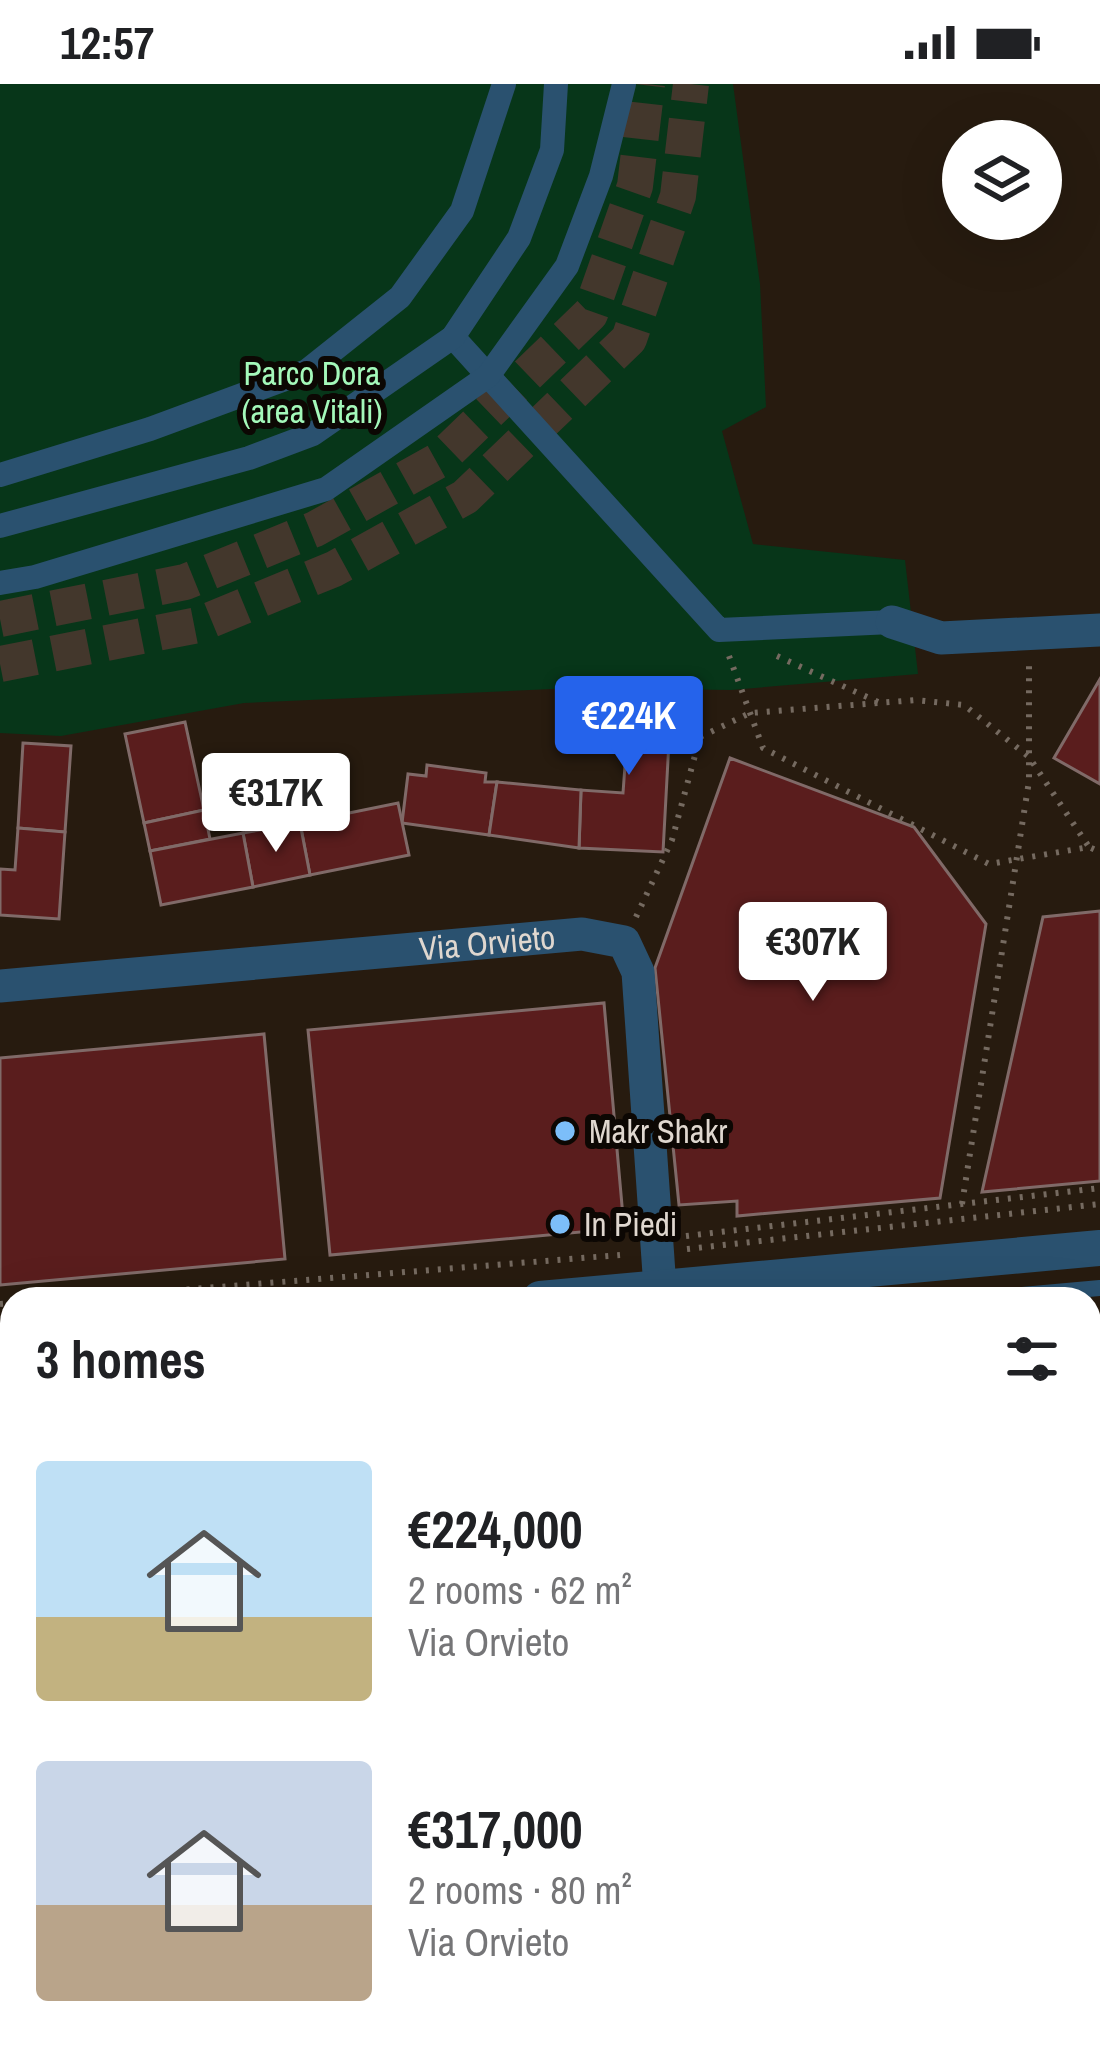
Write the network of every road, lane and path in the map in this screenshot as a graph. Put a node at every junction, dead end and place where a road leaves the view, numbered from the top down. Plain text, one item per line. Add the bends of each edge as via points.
1 (504, 84) edge
2 (556, 84) edge
3 (625, 84) edge
4 (453, 337) junction
5 (488, 376) junction
6 (0, 475) edge
7 (0, 526) edge
8 (0, 584) edge
9 (892, 622) joint
10 (1100, 630) edge
11 (719, 631) junction
12 (1029, 633) junction
13 (881, 703) junction
14 (750, 713) junction
15 (1029, 757) junction
16 (1089, 847) junction
17 (1100, 852) edge
18 (1016, 859) junction
19 (624, 942) junction
20 (0, 986) edge
21 (1100, 1188) edge
22 (962, 1204) junction
23 (1100, 1204) edge
24 (1100, 1248) edge
25 (657, 1260) junction
26 (249, 1287) edge
27 (576, 1287) edge

1 - 6 street via 462,211 400,298 307,371
2 - 4 street via 552,150 518,238
3 - 5 street via 567,266
4 - 5 street
4 - 7 street via 313,434
5 - 8 street via 326,489
5 - 11 street
9 - 11 street
9 - 12 street via 941,638
10 - 12 street
11 - 13 path
11 - 14 path
12 - 15 path
13 - 14 path
13 - 15 path via 964,705
14 - 18 path via 763,748 989,863
14 - 19 path via 700,737 672,840
15 - 16 path
15 - 18 path
16 - 17 path
16 - 18 path
18 - 22 path
19 - 20 street, Via Orvieto via 581,934
19 - 25 street via 638,972
21 - 22 path
22 - 25 path
23 - 25 path
24 - 25 street
25 - 26 path
25 - 27 street

